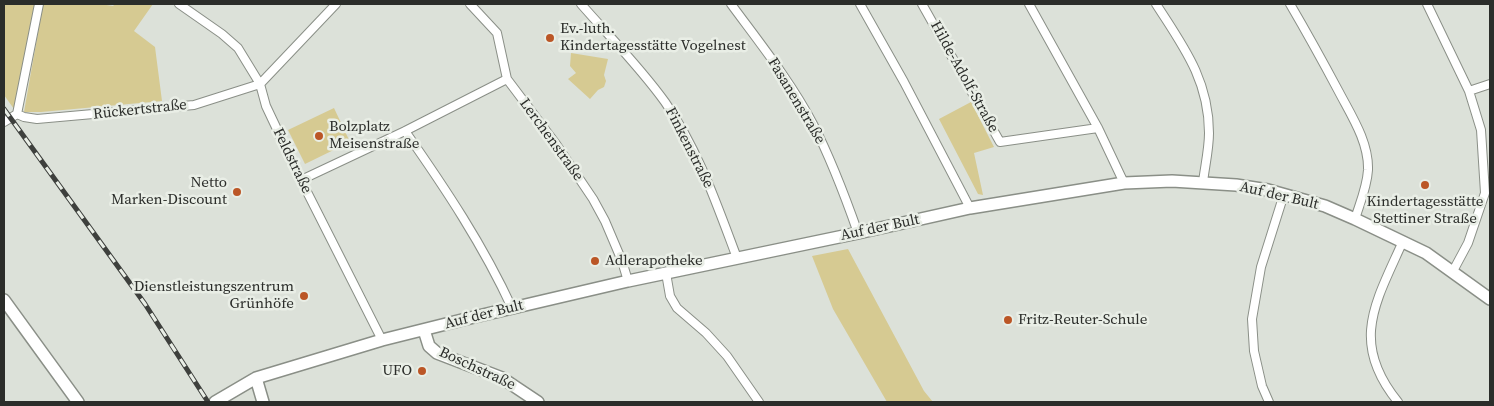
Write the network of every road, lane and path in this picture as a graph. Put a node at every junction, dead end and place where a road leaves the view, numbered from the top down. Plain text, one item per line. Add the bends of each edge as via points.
1 (40, 4) edge
2 (179, 4) edge
3 (336, 4) edge
4 (470, 4) edge
5 (581, 4) edge
6 (731, 4) edge
7 (860, 4) edge
8 (922, 4) edge
9 (1029, 4) edge
10 (1156, 4) edge
11 (1290, 4) edge
12 (1428, 4) edge
13 (507, 79) junction
14 (260, 84) junction
15 (1490, 84) edge
16 (1470, 91) junction
17 (18, 110) junction
18 (4, 122) edge
19 (1098, 128) junction
20 (405, 131) junction
21 (301, 180) junction
22 (1203, 182) junction
23 (1124, 183) junction
24 (1488, 193) edge
25 (1284, 194) junction
26 (970, 208) junction
27 (1355, 219) junction
28 (858, 233) junction
29 (1404, 241) junction
30 (736, 258) junction
31 (1453, 271) junction
32 (666, 273) junction
33 (628, 281) junction
34 (1490, 299) edge
35 (4, 300) edge
36 (512, 308) junction
37 (424, 330) junction
38 (382, 340) junction
39 (256, 378) junction
40 (78, 402) edge
41 (215, 402) edge
42 (263, 402) edge
43 (538, 402) edge
44 (759, 402) edge
45 (1269, 402) edge
46 (1398, 402) edge

1 - 17 street
2 - 14 street, Feldstraße via 238,48
3 - 14 street
4 - 13 street, Lerchenstraße via 496,34
5 - 30 street, Finkenstraße via 665,102 679,123 714,197
6 - 28 street, Fasanenstraße via 775,63 812,123 844,192
7 - 26 street
8 - 19 street, Hilde-Adolf-Straße via 1000,142
9 - 19 street
10 - 22 street via 1188,55 1205,92 1209,133
11 - 27 street via 1315,45 1365,148 1368,170
12 - 16 street
13 - 20 street
13 - 33 street, Lerchenstraße via 593,199
14 - 17 street, Rückertstraße via 194,105 37,120 24,117
14 - 21 street, Feldstraße via 266,106
15 - 16 street
16 - 24 street via 1481,130
17 - 18 street
19 - 23 street
20 - 21 street
20 - 36 street via 476,237
21 - 38 street, Feldstraße
22 - 23 street, Auf der Bult
22 - 25 street, Auf der Bult
23 - 26 street, Auf der Bult
24 - 31 street
25 - 27 street, Auf der Bult
25 - 45 street via 1260,267 1252,319 1254,351
26 - 28 street, Auf der Bult
27 - 29 street, Auf der Bult
28 - 30 street, Auf der Bult
29 - 31 street, Auf der Bult
29 - 46 street via 1373,310 1370,338 1376,365
30 - 32 street, Auf der Bult
31 - 34 street, Auf der Bult
32 - 33 street, Auf der Bult
32 - 44 street via 670,296 677,308 727,356
33 - 36 street, Auf der Bult
35 - 40 street
36 - 37 street, Auf der Bult
37 - 38 street, Auf der Bult
37 - 43 street, Boschstraße via 429,346 437,353 502,378
38 - 39 street, Auf der Bult
39 - 41 street, Auf der Bult
39 - 42 street

